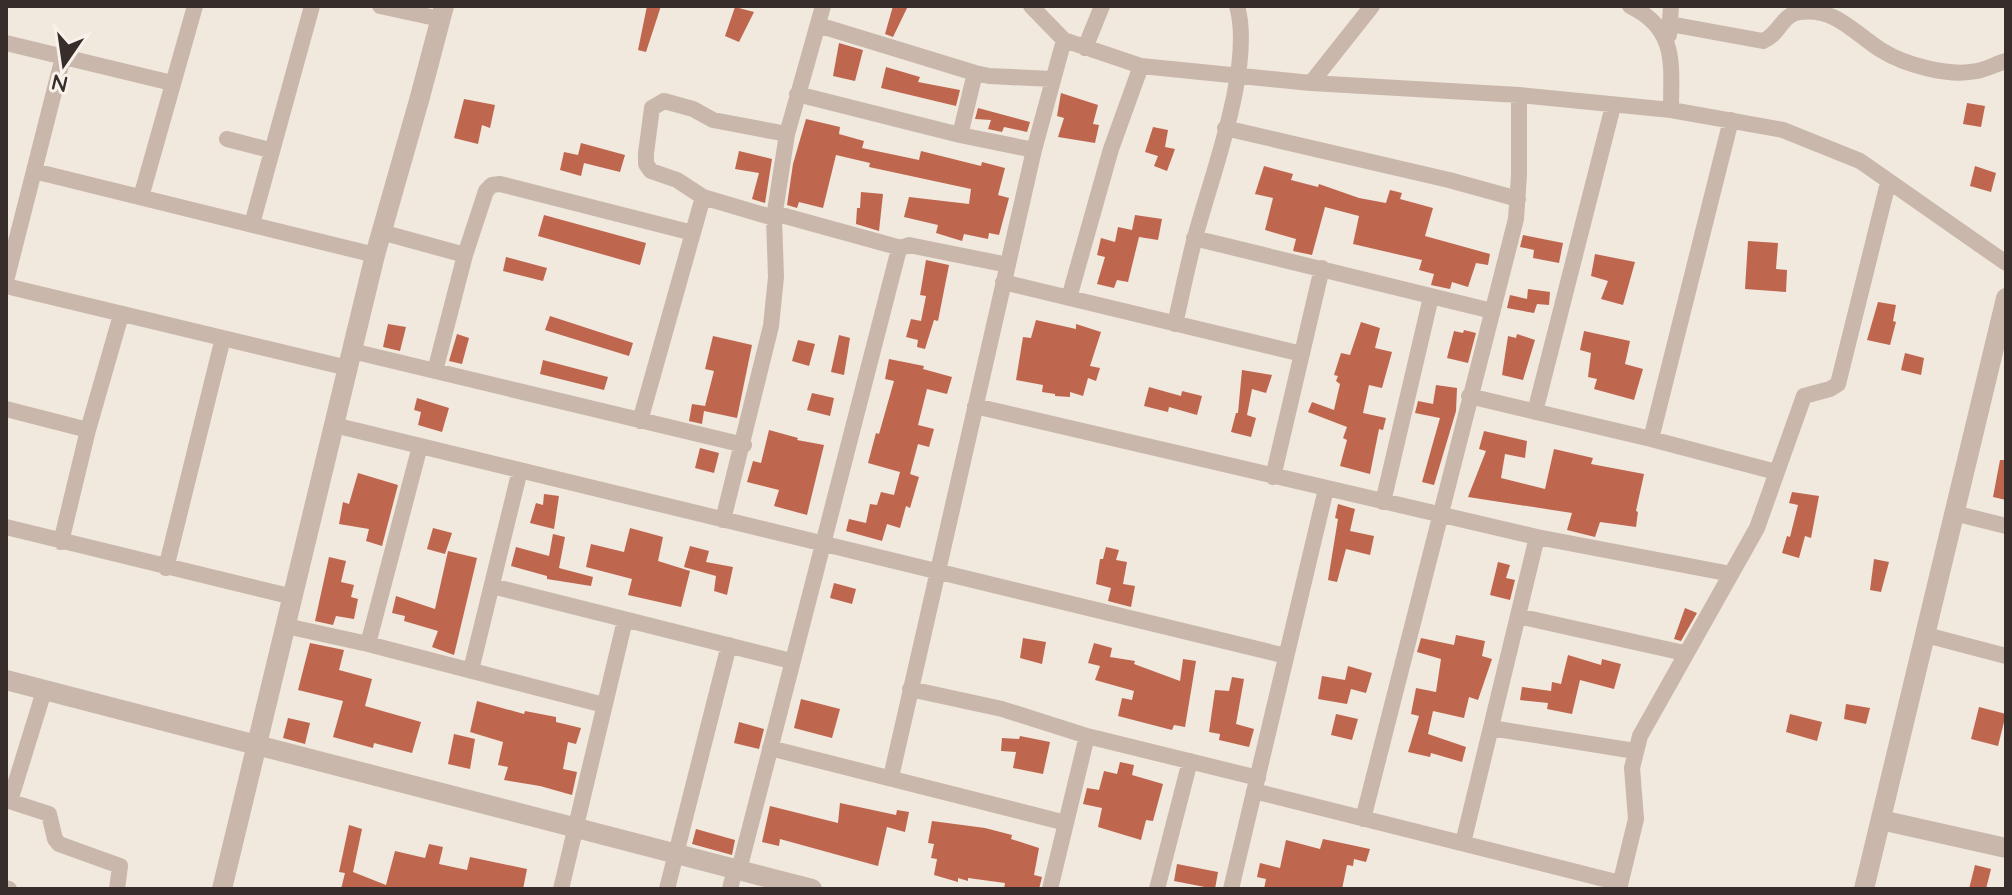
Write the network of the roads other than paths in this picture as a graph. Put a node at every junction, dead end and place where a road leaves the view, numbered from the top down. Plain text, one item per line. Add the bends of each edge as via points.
1 (195, 6) edge
2 (312, 6) edge
3 (380, 6) edge
4 (823, 6) edge
5 (1031, 6) edge
6 (1102, 6) edge
7 (1237, 6) edge
8 (1372, 6) edge
9 (1630, 6) edge
10 (1671, 6) edge
11 (1816, 8) edge
12 (442, 13) edge
13 (1670, 24) junction
14 (818, 25) junction
15 (1064, 40) junction
16 (6, 43) edge
17 (1669, 45) junction
18 (1085, 48) junction
19 (63, 57) junction
20 (2006, 61) edge
21 (1141, 66) junction
22 (975, 73) junction
23 (1238, 75) junction
24 (1052, 79) junction
25 (172, 83) junction
26 (1311, 83) junction
27 (797, 94) junction
28 (1519, 95) junction
29 (1613, 106) junction
30 (1671, 110) junction
31 (1731, 120) junction
32 (1225, 128) junction
33 (787, 134) junction
34 (960, 135) junction
35 (227, 139) dead end
36 (270, 150) junction
37 (1034, 150) junction
38 (34, 171) junction
39 (1888, 183) junction
40 (141, 197) junction
41 (703, 197) junction
42 (1518, 199) junction
43 (774, 215) junction
44 (252, 224) junction
45 (381, 232) junction
46 (693, 233) junction
47 (1194, 238) junction
48 (901, 248) junction
49 (375, 255) junction
50 (465, 255) junction
51 (2006, 263) edge
52 (1008, 265) junction
53 (1322, 268) junction
54 (1003, 282) junction
55 (6, 284) edge
56 (1431, 297) junction
57 (1069, 298) junction
58 (2005, 307) edge
59 (1492, 311) junction
60 (121, 315) junction
61 (1175, 324) junction
62 (223, 338) junction
63 (1302, 354) junction
64 (350, 360) junction
65 (435, 371) junction
66 (1469, 396) junction
67 (975, 406) junction
68 (6, 409) edge
69 (1535, 412) junction
70 (640, 421) junction
71 (334, 425) junction
72 (88, 430) junction
73 (1651, 439) junction
74 (744, 445) junction
75 (420, 446) junction
76 (520, 470) junction
77 (1776, 472) junction
78 (1273, 477) junction
79 (1326, 489) junction
80 (1383, 502) junction
81 (1954, 513) junction
82 (1439, 514) junction
83 (723, 520) junction
84 (2006, 526) edge
85 (6, 527) edge
86 (1537, 537) junction
87 (61, 542) junction
88 (824, 544) junction
89 (166, 568) junction
90 (937, 572) junction
91 (1731, 574) junction
92 (492, 586) junction
93 (293, 597) junction
94 (1518, 616) junction
95 (625, 620) junction
96 (286, 626) junction
97 (1926, 635) junction
98 (368, 644) junction
99 (729, 645) junction
100 (1684, 653) junction
101 (1286, 656) junction
102 (2006, 656) edge
103 (791, 661) junction
104 (471, 670) junction
105 (6, 680) edge
106 (910, 689) junction
107 (44, 691) junction
108 (604, 705) junction
109 (1491, 728) junction
110 (1087, 736) junction
111 (257, 746) junction
112 (770, 748) junction
113 (1635, 751) junction
114 (1190, 761) junction
115 (891, 777) junction
116 (1256, 784) junction
117 (8, 800) edge
118 (1363, 819) junction
119 (1881, 820) junction
120 (1066, 823) junction
121 (575, 828) junction
122 (1463, 843) junction
123 (2006, 848) edge
124 (676, 854) junction
125 (735, 876) edge
126 (1620, 886) edge
127 (117, 889) edge
128 (222, 889) edge
129 (561, 889) edge
130 (667, 889) edge
131 (812, 889) edge
132 (1050, 889) edge
133 (1157, 889) edge
134 (1231, 889) edge
135 (1864, 889) edge

1 - 25 street
2 - 36 street
3 - 12 street
4 - 14 street
5 - 15 street
6 - 18 street
7 - 23 street
8 - 26 street
9 - 17 street via 1653,22
10 - 13 street
11 - 13 street via 1789,16 1763,41
11 - 20 street via 1883,52 1929,68 1966,72
12 - 45 street
13 - 17 street
14 - 22 street
14 - 27 street
15 - 18 street
15 - 24 street
16 - 19 street
17 - 30 street
18 - 21 street
19 - 25 street
19 - 38 street
21 - 23 street
21 - 57 street via 1111,149
22 - 24 street
22 - 34 street
23 - 26 street
23 - 32 street
24 - 37 street
25 - 40 street
26 - 28 street
27 - 33 street
27 - 34 street
28 - 29 street
28 - 42 street
29 - 30 street
29 - 69 street
30 - 31 street
31 - 39 street via 1783,130 1860,161
31 - 73 street
32 - 42 street
32 - 47 street
33 - 41 street via 657,103 652,108 646,164
33 - 43 street
34 - 37 street
35 - 36 street
36 - 44 street
37 - 52 street
38 - 40 street
38 - 55 street
39 - 51 street
39 - 77 street via 1838,384 1804,396
40 - 44 street
41 - 43 street
41 - 46 street
42 - 59 street
43 - 48 street
43 - 74 street via 771,326
44 - 49 street
45 - 49 street
45 - 50 street
46 - 50 street via 500,184 486,191
46 - 70 street
47 - 53 street
47 - 61 street
48 - 52 street via 909,245
48 - 88 street
49 - 64 street
50 - 65 street
52 - 54 street
53 - 56 street
53 - 63 street
54 - 57 street
54 - 67 street
55 - 60 street
56 - 59 street
56 - 80 street
57 - 61 street
58 - 81 street
59 - 66 street
60 - 62 street
60 - 72 street
61 - 63 street
62 - 64 street
62 - 89 street
63 - 78 street
64 - 65 street
64 - 71 street
65 - 70 street
66 - 69 street
66 - 82 street
67 - 78 street
67 - 90 street
68 - 72 street
69 - 73 street
70 - 74 street
71 - 75 street
71 - 93 street
72 - 87 street
73 - 77 street
74 - 83 street
75 - 76 street
75 - 98 street
76 - 83 street
76 - 92 street
77 - 91 street via 1757,528
78 - 79 street
79 - 80 street
79 - 101 street
80 - 82 street
81 - 84 street
81 - 97 street
82 - 86 street
82 - 118 street
83 - 88 street
85 - 87 street
86 - 91 street
86 - 94 street
87 - 89 street
88 - 90 street
88 - 103 street
89 - 93 street
90 - 101 street
90 - 106 street
91 - 100 street
92 - 95 street
92 - 104 street
93 - 96 street
94 - 100 street
94 - 109 street
95 - 99 street
95 - 108 street
96 - 98 street
96 - 111 street
97 - 102 street
97 - 119 street
98 - 104 street
99 - 103 street
99 - 124 street
100 - 113 street
101 - 116 street
103 - 112 street
104 - 108 street
105 - 107 street
106 - 110 street via 1002,709
106 - 115 street
107 - 111 street
107 - 117 street
108 - 121 street
109 - 113 street
109 - 122 street
110 - 114 street
110 - 120 street
111 - 121 street
111 - 128 street
112 - 115 street
112 - 125 street
113 - 126 street via 1636,819
114 - 116 street
114 - 133 street
115 - 120 street
116 - 118 street
116 - 134 street
117 - 127 street via 49,814 59,844 120,866
118 - 122 street
119 - 123 street
119 - 135 street
120 - 132 street
121 - 124 street
121 - 129 street
122 - 126 street
124 - 125 street
124 - 130 street
125 - 131 street

